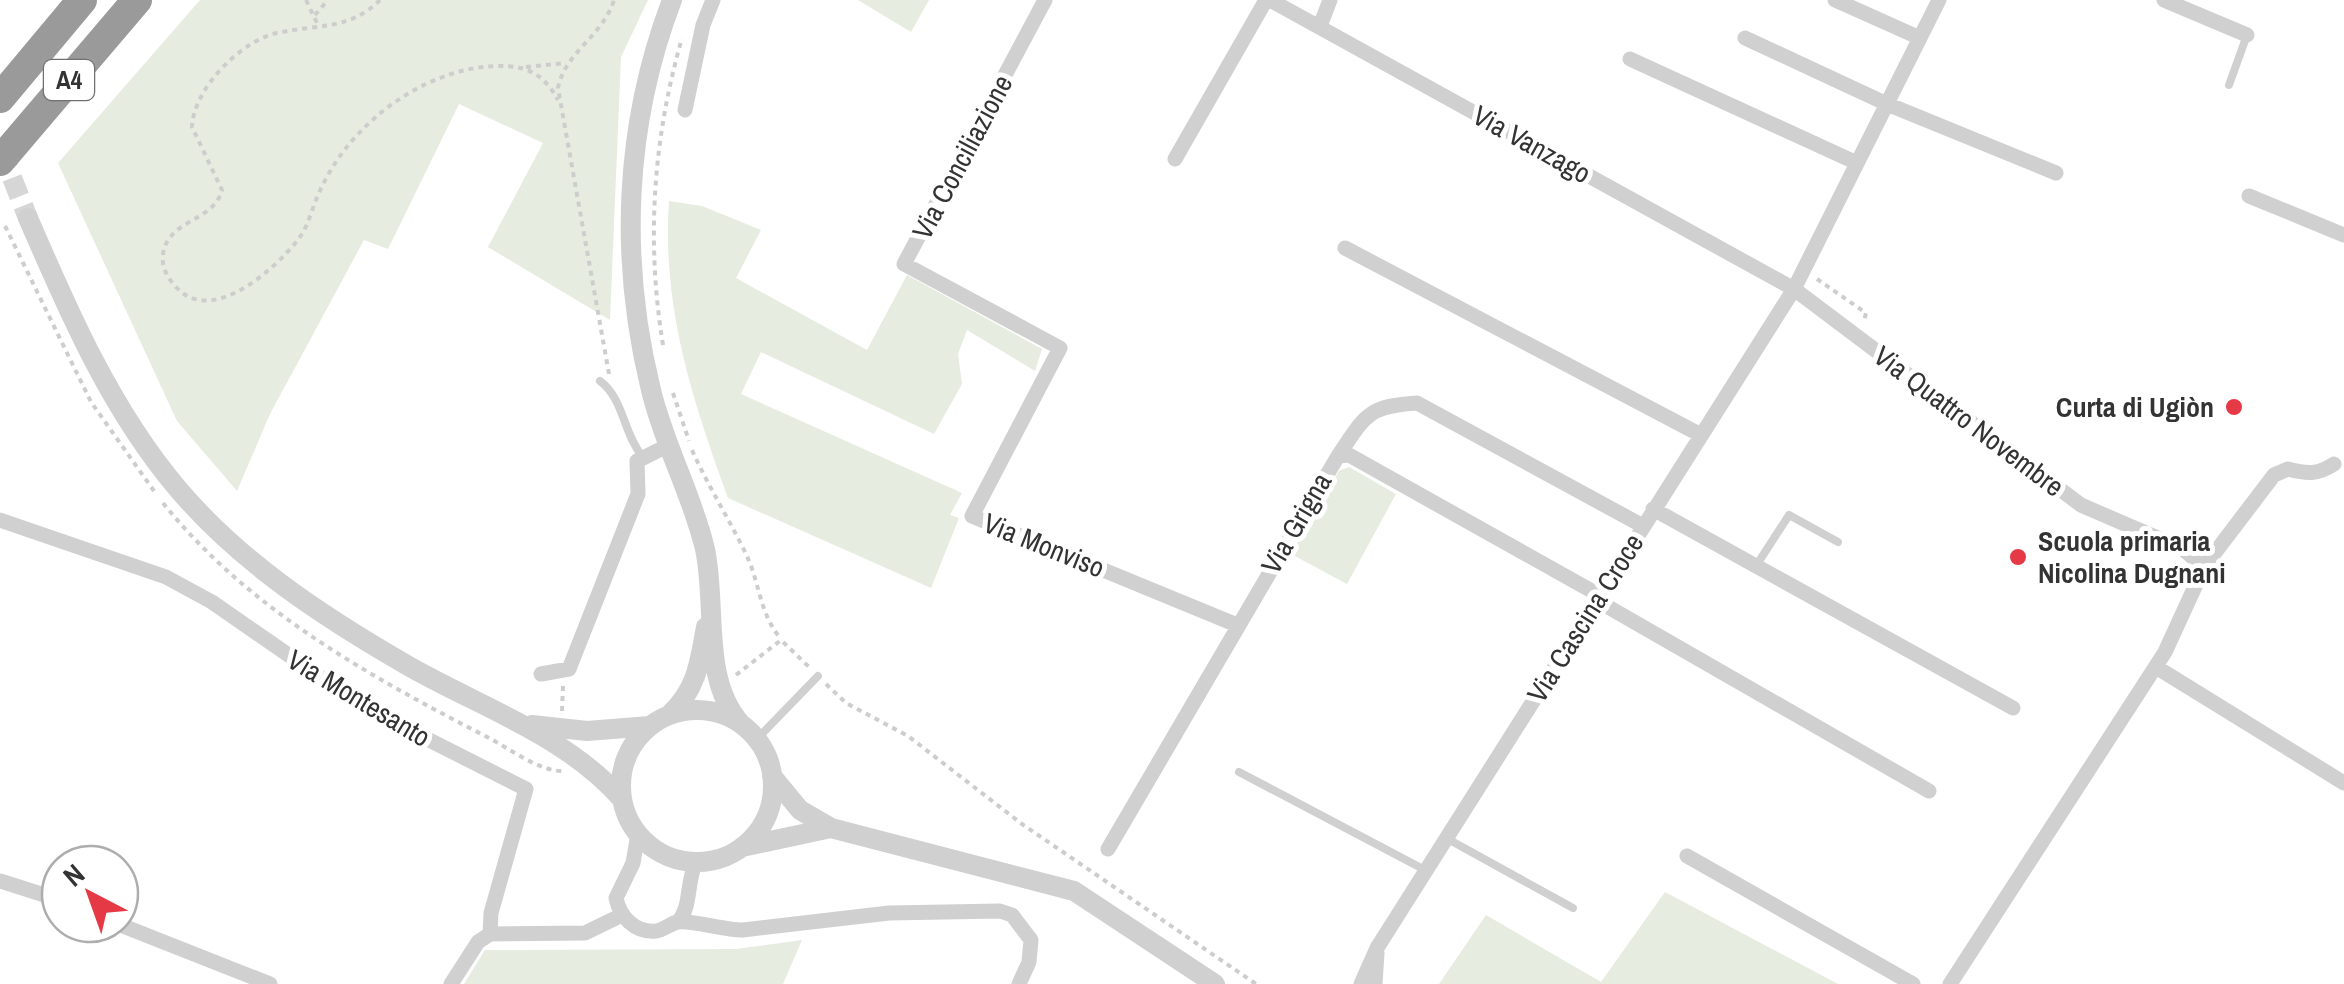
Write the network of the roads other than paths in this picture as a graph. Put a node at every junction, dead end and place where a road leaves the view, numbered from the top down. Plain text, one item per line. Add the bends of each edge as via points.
1 (82, 0) edge
2 (137, 0) edge
3 (672, 0) edge
4 (713, 0) edge
5 (1045, 0) edge
6 (1268, 0) edge
7 (1330, 0) edge
8 (1834, 0) edge
9 (1938, 0) edge
10 (2164, 0) edge
11 (1320, 26) junction
12 (2247, 35) joint
13 (1745, 38) dead end
14 (1920, 38) junction
15 (1630, 59) dead end
16 (2229, 85) dead end
17 (0, 98) edge
18 (1887, 104) junction
19 (685, 110) dead end
20 (1175, 160) dead end
21 (0, 161) edge
22 (1857, 162) junction
23 (2056, 173) dead end
24 (2248, 196) dead end
25 (28, 218) tunnel mouth
26 (2344, 236) edge
27 (1345, 248) dead end
28 (1794, 289) junction
29 (1060, 348) joint
30 (600, 381) dead end
31 (1699, 434) junction
32 (667, 446) junction
33 (642, 456) junction
34 (1338, 456) junction
35 (2334, 464) dead end
36 (1653, 509) junction
37 (0, 520) edge
38 (1643, 526) junction
39 (1838, 542) dead end
40 (1756, 566) junction
41 (2204, 567) junction
42 (710, 590) junction
43 (1597, 598) junction
44 (1236, 624) junction
45 (2156, 667) junction
46 (542, 674) dead end
47 (818, 676) dead end
48 (2013, 708) dead end
49 (670, 715) junction
50 (527, 724) junction
51 (650, 726) junction
52 (749, 731) junction
53 (1238, 772) dead end
54 (772, 776) junction
55 (2344, 782) edge
56 (1929, 790) dead end
57 (622, 798) junction
58 (831, 828) junction
59 (638, 834) junction
60 (1446, 838) junction
61 (740, 848) junction
62 (1108, 849) dead end
63 (1687, 856) dead end
64 (696, 862) junction
65 (1426, 871) junction
66 (0, 881) edge
67 (40, 894) edge
68 (688, 905) junction
69 (1572, 908) dead end
70 (622, 914) junction
71 (678, 922) junction
72 (708, 929) junction
73 (140, 933) edge
74 (490, 934) junction
75 (1377, 948) junction
76 (270, 984) edge
77 (451, 984) edge
78 (1018, 984) edge
79 (1215, 984) edge
80 (1361, 984) edge
81 (1375, 984) edge
82 (1912, 984) edge
83 (1950, 984) edge

1 - 17 highway, A4
2 - 21 highway, A4
3 - 32 street via 641,105 630,235 637,319
4 - 19 street
5 - 29 street, Via Conciliazione via 904,264
6 - 11 street, Via Vanzago
6 - 20 street
7 - 11 street
8 - 14 street
9 - 14 street, Via Cascina Croce
10 - 12 street
11 - 28 street, Via Vanzago
12 - 16 lane
13 - 18 street
14 - 18 street, Via Cascina Croce
15 - 22 street
18 - 22 street, Via Cascina Croce
18 - 23 street
22 - 28 street, Via Cascina Croce
24 - 26 street
25 - 50 street via 120,406 178,489 226,538 338,625
27 - 31 street
28 - 31 street, Via Cascina Croce
28 - 41 street, Via Quattro Novembre via 2081,505 2182,549
29 - 44 street, Via Monviso via 972,516
30 - 33 lane
31 - 36 street, Via Cascina Croce
32 - 33 street
32 - 42 street via 697,522
33 - 46 street via 634,469 638,494 577,654 562,674
34 - 38 street via 1368,413 1417,403
34 - 43 street, Via Grigna via 1349,455
34 - 44 street, Via Grigna
35 - 41 street via 2308,475 2288,469 2274,476
36 - 38 street, Via Cascina Croce
36 - 40 street
37 - 74 street, Via Montesanto via 166,577 362,706 526,788
38 - 43 street, Via Cascina Croce
39 - 40 lane via 1789,515
40 - 48 street
41 - 45 street
42 - 49 street via 697,674
42 - 52 street via 724,705
43 - 56 street, Via Grigna
43 - 60 street, Via Cascina Croce
44 - 62 street, Via Grigna
45 - 55 street
45 - 83 street
47 - 52 lane
49 - 51 street
49 - 52 street via 706,710
50 - 51 street via 587,730
50 - 57 street via 602,776
51 - 57 street via 626,758
52 - 54 street
53 - 65 lane
54 - 58 street via 800,810
54 - 61 street via 766,816
57 - 59 street
58 - 61 street
58 - 79 street via 1074,891
59 - 64 street via 668,857
59 - 70 street via 633,862 618,886
60 - 65 street, Via Cascina Croce
60 - 69 lane
61 - 64 street
63 - 82 street
64 - 68 street via 686,882
65 - 75 street, Via Cascina Croce
66 - 67 street
68 - 71 street
68 - 72 street
70 - 71 street via 648,930
70 - 74 street via 584,933
71 - 72 street
72 - 78 street via 1000,910 1012,914 1031,940 1030,962
73 - 76 street
74 - 77 street, Via Montesanto
75 - 80 street, Via Cascina Croce
75 - 81 street, Via Cascina Croce

